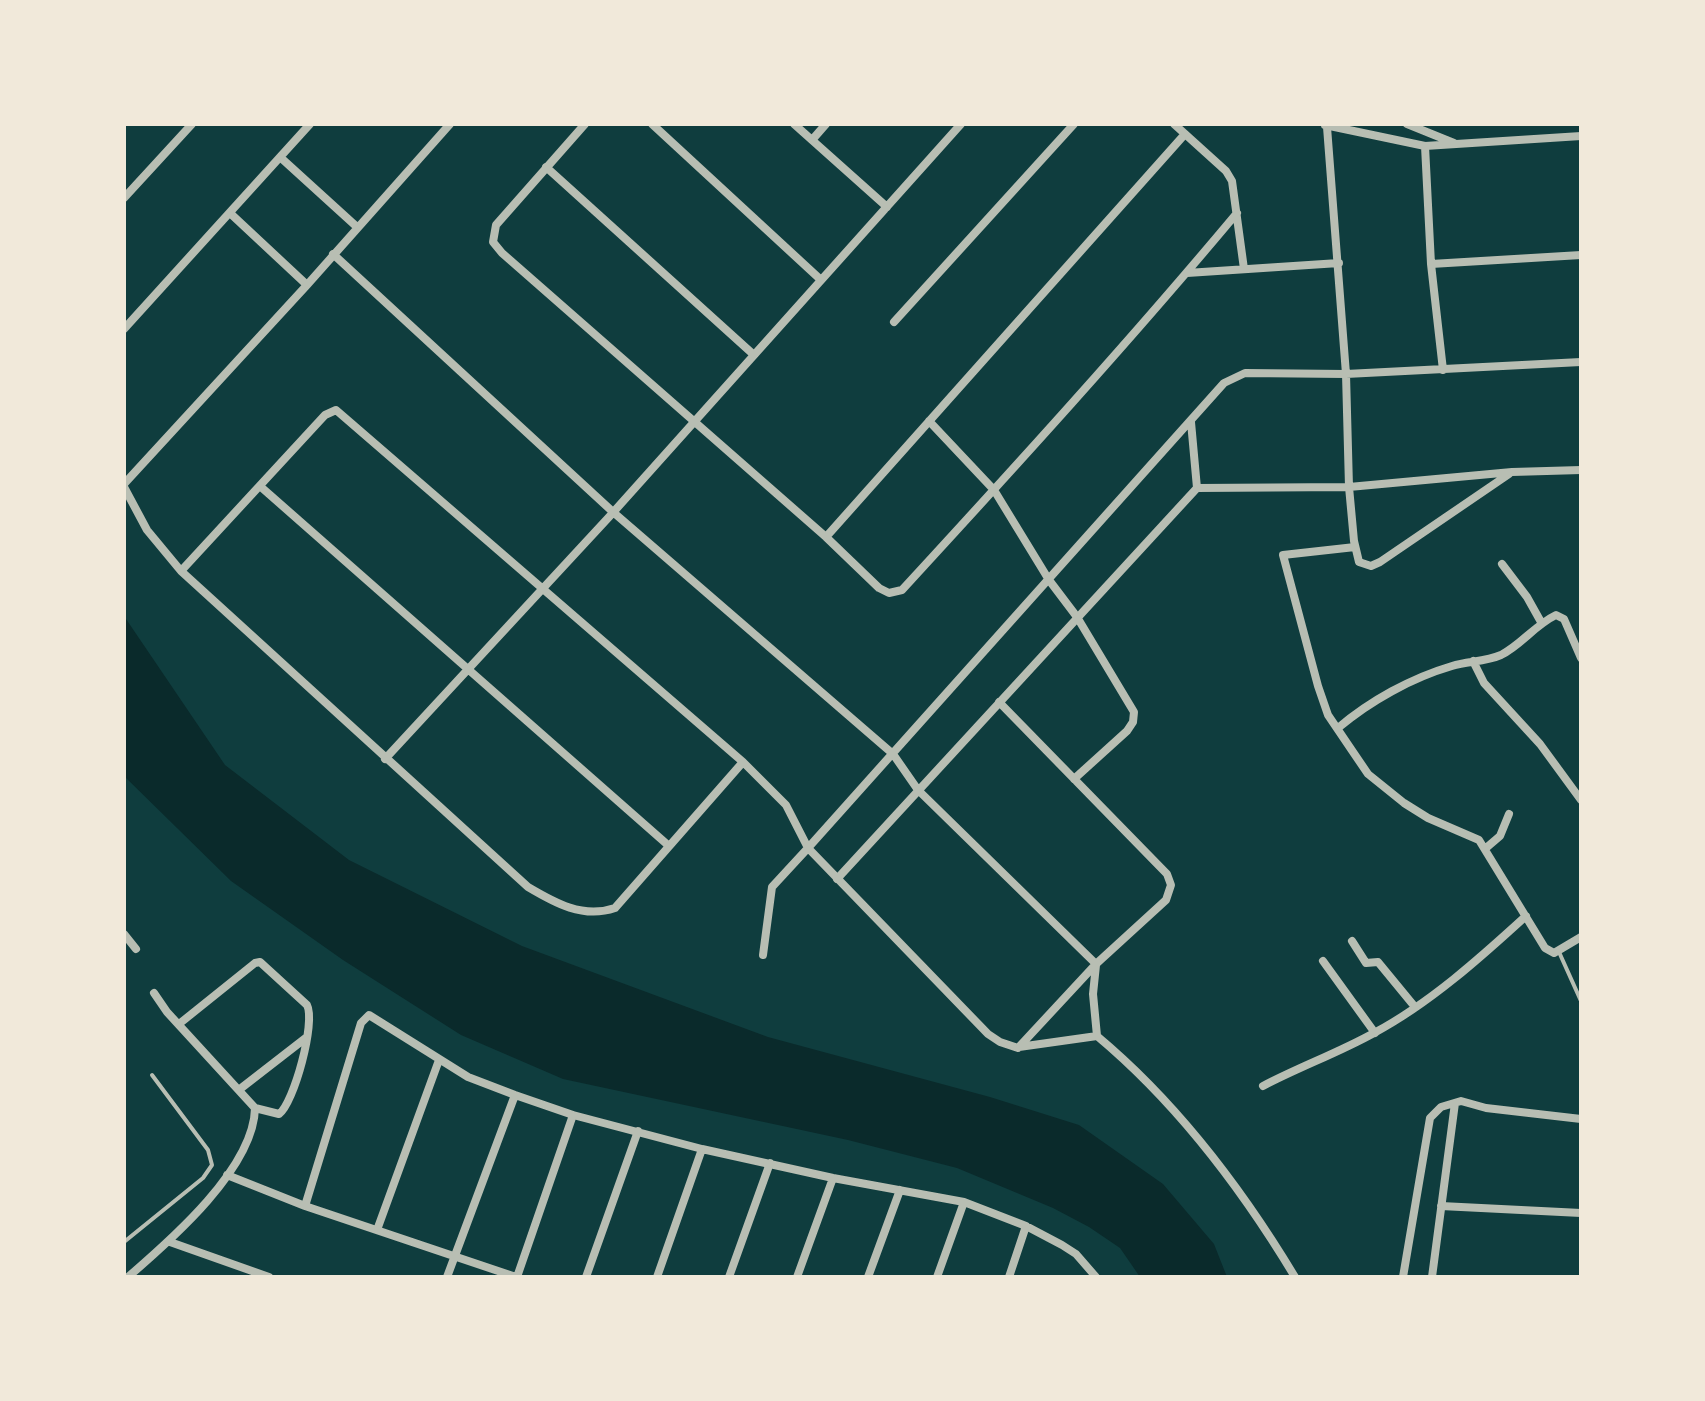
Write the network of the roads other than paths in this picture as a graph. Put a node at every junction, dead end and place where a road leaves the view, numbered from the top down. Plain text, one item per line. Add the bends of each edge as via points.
1 (192, 124) edge
2 (310, 124) edge
3 (450, 124) edge
4 (585, 124) edge
5 (652, 124) edge
6 (794, 124) edge
7 (826, 124) edge
8 (961, 124) edge
9 (1074, 124) edge
10 (1174, 124) edge
11 (1407, 124) edge
12 (1325, 126) edge
13 (1185, 134) junction
14 (1581, 136) edge
15 (812, 140) junction
16 (1459, 145) junction
17 (1425, 146) junction
18 (280, 157) junction
19 (546, 167) junction
20 (124, 198) edge
21 (887, 207) junction
22 (1237, 213) junction
23 (231, 214) junction
24 (357, 227) junction
25 (333, 254) junction
26 (1581, 255) edge
27 (1339, 263) junction
28 (1431, 264) junction
29 (1244, 269) junction
30 (1187, 273) junction
31 (821, 280) junction
32 (307, 285) junction
33 (894, 322) dead end
34 (124, 329) edge
35 (754, 355) junction
36 (1581, 362) edge
37 (1443, 370) junction
38 (1346, 374) junction
39 (929, 421) junction
40 (1191, 422) junction
41 (693, 423) junction
42 (1581, 470) edge
43 (1512, 472) junction
44 (124, 486) edge
45 (261, 487) junction
46 (1349, 487) junction
47 (1197, 488) junction
48 (994, 490) junction
49 (613, 512) junction
50 (826, 537) junction
51 (1355, 547) junction
52 (1502, 564) dead end
53 (181, 571) junction
54 (1049, 580) junction
55 (541, 590) junction
56 (1077, 617) junction
57 (1541, 622) junction
58 (1579, 652) edge
59 (1473, 661) junction
60 (469, 669) junction
61 (999, 702) junction
62 (1338, 728) junction
63 (893, 754) junction
64 (385, 759) junction
65 (743, 762) junction
66 (1074, 779) junction
67 (918, 790) junction
68 (1581, 800) edge
69 (1509, 814) dead end
70 (669, 846) junction
71 (808, 848) junction
72 (1486, 848) junction
73 (837, 879) junction
74 (1526, 916) junction
75 (124, 934) edge
76 (1581, 937) edge
77 (1352, 941) dead end
78 (136, 949) dead end
79 (1559, 952) junction
80 (763, 955) dead end
81 (1323, 961) dead end
82 (1096, 964) junction
83 (154, 993) dead end
84 (1581, 1001) edge
85 (1415, 1007) junction
86 (179, 1024) junction
87 (1375, 1033) junction
88 (1097, 1036) junction
89 (307, 1037) junction
90 (1018, 1048) junction
91 (439, 1060) junction
92 (152, 1075) dead end
93 (1263, 1086) dead end
94 (240, 1089) junction
95 (515, 1095) junction
96 (1455, 1103) junction
97 (255, 1108) junction
98 (573, 1115) junction
99 (1581, 1119) edge
100 (638, 1131) junction
101 (702, 1149) junction
102 (770, 1163) junction
103 (227, 1175) junction
104 (833, 1178) junction
105 (900, 1190) junction
106 (964, 1202) junction
107 (305, 1206) junction
108 (1441, 1206) junction
109 (1581, 1213) edge
110 (1026, 1226) junction
111 (377, 1230) junction
112 (124, 1242) edge
113 (170, 1242) junction
114 (454, 1256) junction
115 (1086, 1265) junction
116 (128, 1277) edge
117 (269, 1277) edge
118 (447, 1277) edge
119 (517, 1277) edge
120 (586, 1277) edge
121 (657, 1277) edge
122 (729, 1277) edge
123 (797, 1277) edge
124 (868, 1277) edge
125 (937, 1277) edge
126 (1009, 1277) edge
127 (1082, 1277) edge
128 (1096, 1277) edge
129 (1295, 1277) edge
130 (1403, 1277) edge
131 (1432, 1277) edge

1 - 20 street
2 - 18 street
3 - 24 street
4 - 19 street
5 - 31 street
6 - 15 street
7 - 15 street
8 - 21 street
9 - 33 street
10 - 13 street
11 - 16 street
12 - 17 street
12 - 27 street
13 - 22 street via 1226,171
13 - 39 street
14 - 16 street
15 - 21 street
16 - 17 street
17 - 28 street
18 - 23 street
18 - 24 street
19 - 35 street
19 - 41 street via 496,225 493,242
21 - 31 street
22 - 29 street
22 - 30 street
23 - 32 street
23 - 34 street
24 - 25 street
25 - 32 street
25 - 49 street
26 - 28 street
27 - 29 street
27 - 38 street
28 - 37 street
29 - 30 street
30 - 48 street
31 - 35 street
32 - 44 street
35 - 41 street
36 - 37 street
37 - 38 street
38 - 40 street via 1245,373 1224,383
38 - 46 street
39 - 48 street
39 - 50 street
40 - 47 street
40 - 54 street
41 - 49 street
41 - 50 street
42 - 43 street
43 - 46 street
43 - 51 street via 1371,566 1359,562
44 - 53 street via 147,530
45 - 53 street
45 - 55 street via 325,415 336,410
45 - 60 street
46 - 47 street
46 - 51 street
47 - 56 street
48 - 50 street via 896,593 883,592
48 - 54 street
49 - 55 street
49 - 63 street
51 - 62 street via 1283,555 1318,686
52 - 57 street
53 - 64 street
54 - 56 street
54 - 63 street
55 - 60 street
55 - 65 street
56 - 61 street
56 - 66 street via 1134,712 1127,731
57 - 58 street via 1561,616
57 - 59 street via 1505,653
59 - 62 street via 1374,701
59 - 68 street via 1484,683 1540,744
60 - 64 street
60 - 70 street
61 - 66 street
61 - 67 street
62 - 72 street via 1380,784 1428,818 1471,835
63 - 67 street
63 - 71 street
64 - 70 street via 528,887 571,909 615,908
65 - 70 street
65 - 71 street via 786,805
66 - 82 street via 1167,874 1171,885 1166,900
67 - 73 street
67 - 82 street
69 - 72 street via 1500,836
71 - 73 street
71 - 80 street via 772,887
72 - 74 street
73 - 90 street via 988,1034
74 - 79 street via 1545,948
74 - 85 street
75 - 78 street
76 - 79 street
77 - 85 street via 1366,963 1378,962
79 - 84 lane
81 - 87 street
82 - 88 street
82 - 90 street
83 - 86 street
85 - 87 street
86 - 89 street via 260,962 309,1009
86 - 94 street
87 - 93 street
88 - 90 street
88 - 129 street via 1206,1150
89 - 94 street
89 - 97 street via 286,1109 271,1114
91 - 95 street
91 - 107 street via 373,1015 366,1016
91 - 111 street
92 - 112 lane via 208,1150 212,1165
94 - 97 street
95 - 98 street
95 - 114 street
96 - 99 street
96 - 108 street
96 - 130 street via 1430,1118
97 - 103 street via 251,1130
98 - 100 street
98 - 119 street
100 - 101 street
100 - 120 street
101 - 102 street
101 - 121 street
102 - 104 street
102 - 122 street
103 - 107 street
103 - 113 street
104 - 105 street
104 - 123 street
105 - 106 street
105 - 124 street
106 - 110 street
106 - 125 street
107 - 111 street
108 - 109 street
108 - 131 street
110 - 115 street
110 - 126 street
111 - 114 street
113 - 116 street
113 - 117 street
114 - 118 street
114 - 119 street
115 - 127 street
115 - 128 street

